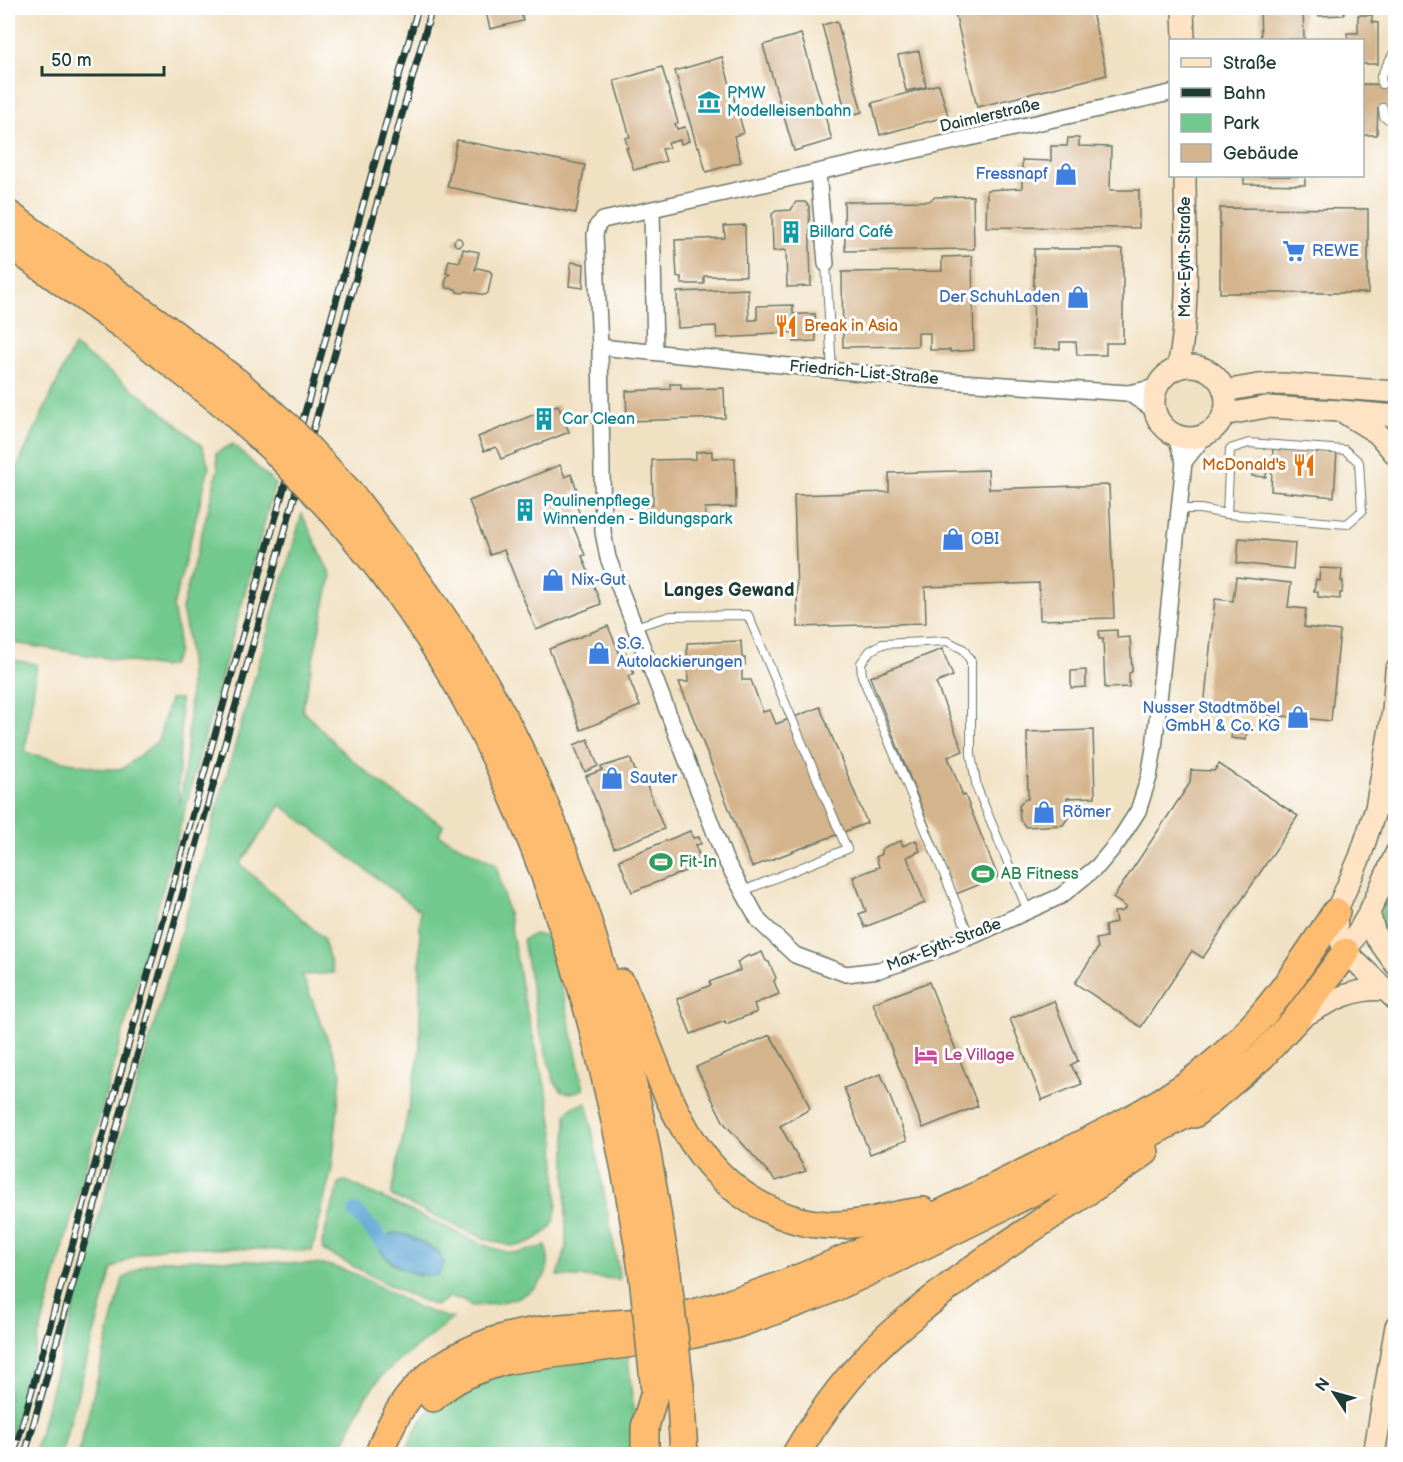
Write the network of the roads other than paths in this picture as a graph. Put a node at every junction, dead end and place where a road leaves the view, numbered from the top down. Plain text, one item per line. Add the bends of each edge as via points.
1 (1183, 8) edge
2 (1184, 39) edge
3 (1395, 49) edge
4 (1382, 84) dead end
5 (1169, 93) edge
6 (1383, 108) dead end
7 (1395, 122) edge
8 (818, 173) junction
9 (1185, 177) edge
10 (652, 210) junction
11 (8, 214) edge
12 (8, 243) edge
13 (826, 264) joint
14 (1184, 338) junction
15 (600, 347) junction
16 (655, 352) junction
17 (1178, 368) junction
18 (832, 371) junction
19 (1209, 372) junction
20 (1157, 387) junction
21 (1224, 392) junction
22 (1395, 392) edge
23 (1128, 393) junction
24 (232, 394) junction
25 (1154, 410) junction
26 (1340, 411) junction
27 (1223, 415) junction
28 (1395, 416) edge
29 (1206, 434) junction
30 (1175, 435) junction
31 (1395, 454) edge
32 (1184, 462) junction
33 (343, 503) junction
34 (1179, 509) junction
35 (1227, 514) junction
36 (634, 627) junction
37 (1395, 670) edge
38 (1395, 853) edge
39 (743, 891) junction
40 (1028, 911) junction
41 (1336, 912) junction
42 (1369, 913) junction
43 (970, 937) junction
44 (594, 942) junction
45 (1346, 952) junction
46 (1395, 964) edge
47 (1391, 995) edge
48 (1296, 1020) junction
49 (1208, 1103) junction
50 (954, 1208) junction
51 (655, 1274) junction
52 (1395, 1326) edge
53 (1391, 1386) edge
54 (668, 1389) junction
55 (379, 1455) edge
56 (399, 1455) edge
57 (645, 1455) edge
58 (660, 1455) edge
59 (684, 1455) edge
60 (796, 1455) edge
61 (1374, 1455) edge

1 - 2 main road
3 - 4 lane via 1381,76
5 - 8 street, Daimlerstraße
6 - 7 lane via 1384,117
8 - 10 street, Daimlerstraße
8 - 13 street
9 - 14 main road, Max-Eyth-Straße
10 - 15 street, Daimlerstraße via 603,220 597,226
10 - 16 street
11 - 24 highway via 174,334
12 - 24 highway via 129,330
13 - 18 lane
14 - 17 main road, Max-Eyth-Straße
14 - 19 main road, Max-Eyth-Straße
15 - 16 street, Friedrich-List-Straße
15 - 36 street, Max-Eyth-Straße via 603,532 608,558
16 - 18 street, Friedrich-List-Straße
17 - 19 main road via 1197,366
17 - 20 main road
18 - 23 street, Friedrich-List-Straße
19 - 21 main road
20 - 23 street, Friedrich-List-Straße
20 - 25 main road
21 - 22 main road via 1282,384
21 - 27 main road
23 - 25 street, Friedrich-List-Straße
24 - 33 highway, bridge via 288,428
25 - 30 main road, Friedrich-List-Straße via 1164,428
26 - 27 main road via 1266,407
26 - 28 main road
26 - 31 main road via 1377,433
27 - 29 main road
29 - 30 main road via 1194,438
29 - 32 street
30 - 32 street, Max-Eyth-Straße
32 - 34 street, Max-Eyth-Straße
33 - 44 highway via 429,596 493,698 543,803
33 - 51 highway via 368,553 410,609 471,709 520,813 570,952
34 - 35 lane
34 - 40 street, Max-Eyth-Straße via 1154,748 1138,811 1098,866 1061,896
35 - 35 lane via 1347,524 1362,511 1359,462 1345,450 1249,442 1230,449
36 - 39 street, Max-Eyth-Straße via 725,859
36 - 39 lane via 671,616 748,615 847,849
37 - 41 main road via 1393,711 1376,808
38 - 42 main road
39 - 43 street, Max-Eyth-Straße via 759,921 795,955 846,974 879,970
40 - 43 street, Max-Eyth-Straße
40 - 43 lane via 977,788 971,755 971,661 963,649 947,641 882,644 861,663 862,675
41 - 45 main road via 1337,933
41 - 50 highway via 1269,1009 1216,1062 1139,1113
42 - 45 main road
42 - 46 main road via 1376,937
44 - 50 highway via 622,985 682,1125 720,1176 740,1193 779,1215 827,1225 853,1225
44 - 51 highway via 636,1100
45 - 47 main road
45 - 48 highway
47 - 48 main road via 1374,989 1341,996
48 - 49 highway
49 - 56 highway via 896,1259 777,1310 685,1336 539,1354 481,1367 456,1378 421,1410
49 - 60 highway via 1171,1134 996,1251 903,1323 840,1389
50 - 55 highway via 802,1278 743,1299 671,1317 528,1332 471,1350 438,1369 400,1406
51 - 54 highway, bridge
52 - 53 main road
53 - 61 main road
54 - 57 highway via 645,1427
54 - 58 highway
54 - 59 highway

